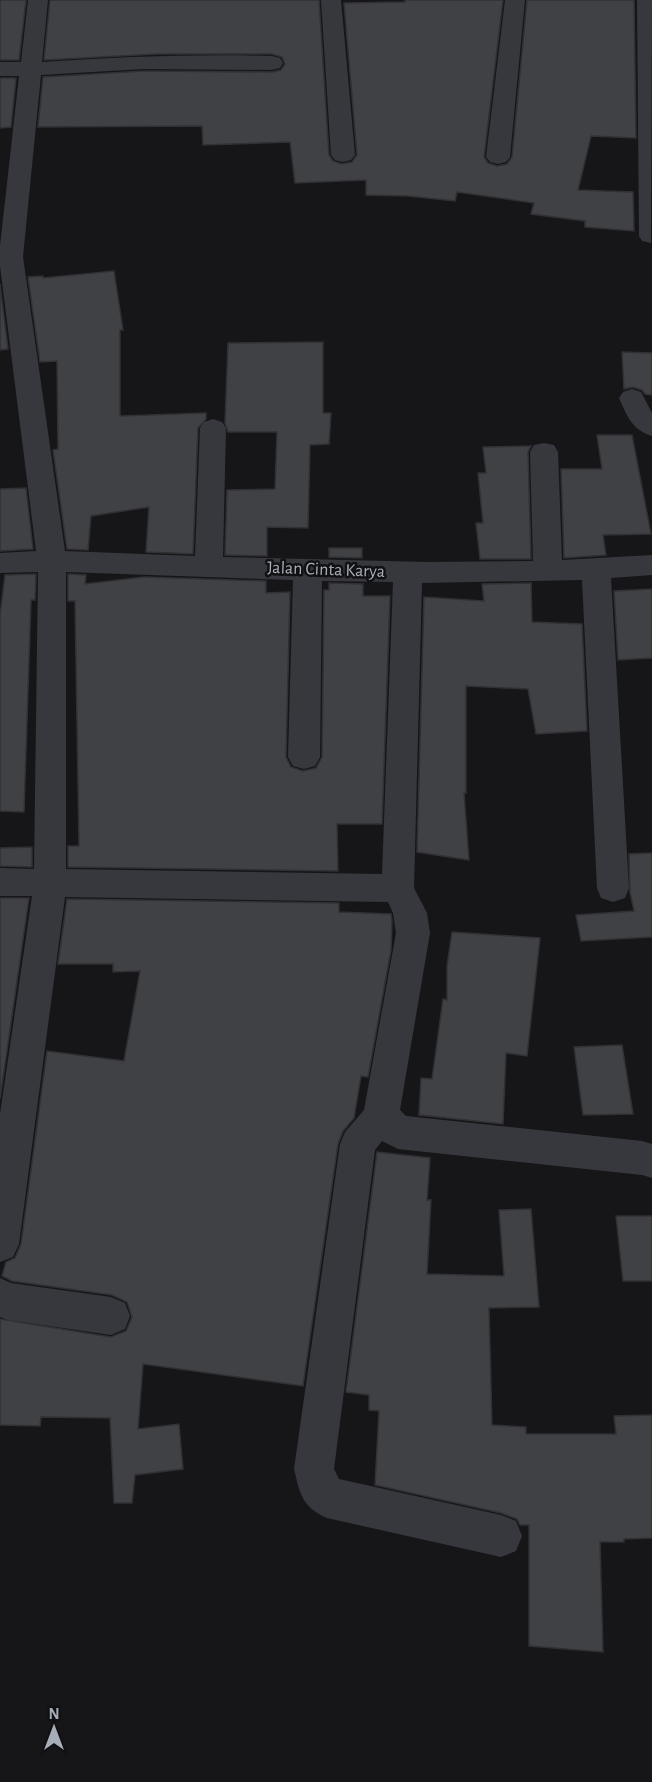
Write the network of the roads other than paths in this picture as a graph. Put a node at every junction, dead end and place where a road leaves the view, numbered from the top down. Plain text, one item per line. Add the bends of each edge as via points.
1 (38, 0) edge
2 (331, 0) edge
3 (515, 0) edge
4 (647, 0) edge
5 (272, 63) dead end
6 (0, 69) edge
7 (29, 70) junction
8 (343, 155) dead end
9 (498, 157) dead end
10 (6, 234) edge
11 (651, 236) edge
12 (632, 398) dead end
13 (652, 427) edge
14 (213, 428) dead end
15 (544, 452) dead end
16 (52, 561) junction
17 (0, 563) edge
18 (652, 565) edge
19 (209, 566) junction
20 (308, 569) junction
21 (596, 569) junction
22 (548, 570) junction
23 (408, 573) junction
24 (304, 756) dead end
25 (0, 882) edge
26 (50, 882) junction
27 (398, 888) junction
28 (613, 888) dead end
29 (382, 1117) junction
30 (652, 1161) edge
31 (0, 1244) edge
32 (0, 1297) edge
33 (111, 1316) dead end
34 (501, 1536) dead end

1 - 7 street
2 - 8 street
3 - 9 street
4 - 11 street
5 - 7 street via 102,64
6 - 7 street
7 - 10 street
10 - 16 street
12 - 13 street via 641,418
14 - 19 street
15 - 22 street
16 - 17 street, Jalan Cinta Karya
16 - 19 street, Jalan Cinta Karya
16 - 26 street
18 - 21 street, Jalan Cinta Karya
19 - 20 street, Jalan Cinta Karya
20 - 23 street, Jalan Cinta Karya
20 - 24 street
21 - 22 street, Jalan Cinta Karya
21 - 28 street
22 - 23 street, Jalan Cinta Karya
23 - 27 street
25 - 26 street
26 - 27 street
26 - 31 street
27 - 29 street via 414,933
29 - 30 street via 398,1132
29 - 34 street via 358,1144 314,1469 316,1478 327,1497
32 - 33 street

